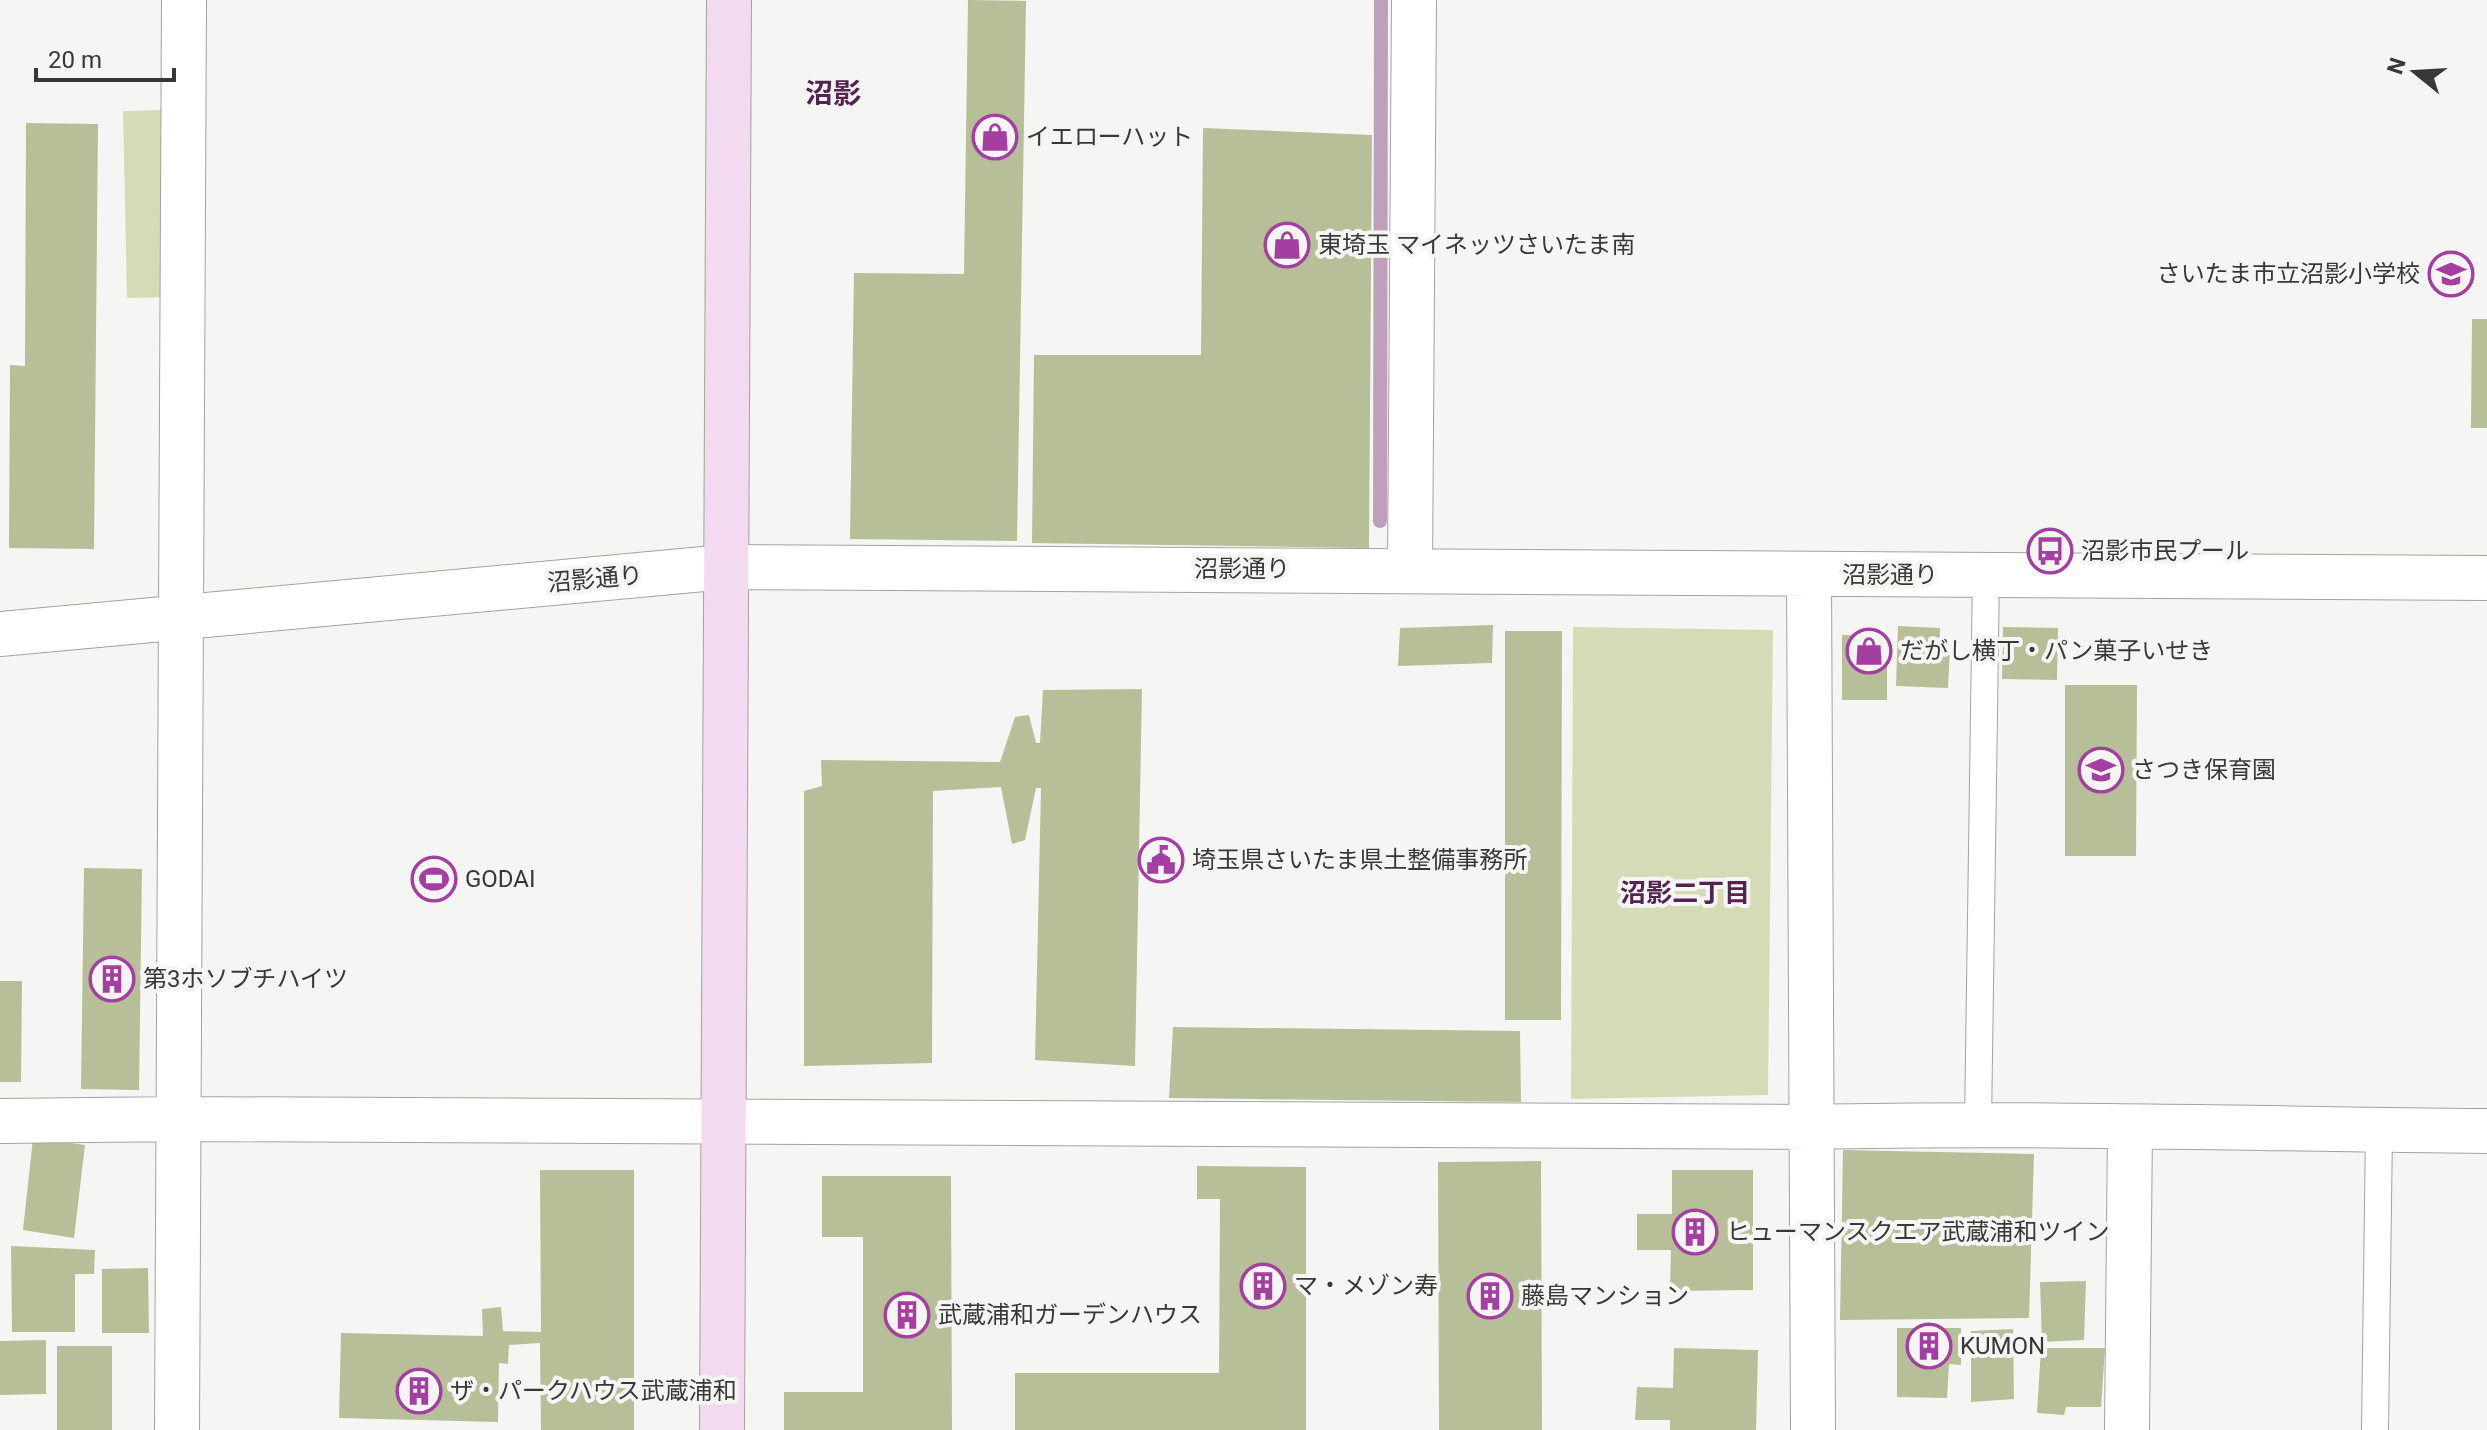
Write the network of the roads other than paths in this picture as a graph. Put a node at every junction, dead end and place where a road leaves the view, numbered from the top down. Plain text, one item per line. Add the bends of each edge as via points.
1 (184, 0) edge
2 (729, 0) edge
3 (1414, 0) edge
4 (725, 567) junction
5 (1410, 570) junction
6 (1809, 575) junction
7 (1986, 575) junction
8 (2487, 578) edge
9 (183, 617) junction
10 (0, 634) edge
11 (179, 1119) junction
12 (0, 1121) edge
13 (723, 1121) junction
14 (1978, 1124) junction
15 (1811, 1127) junction
16 (2130, 1128) junction
17 (2379, 1130) junction
18 (2487, 1131) edge
19 (177, 1430) edge
20 (722, 1430) edge
21 (1813, 1430) edge
22 (2127, 1430) edge
23 (2375, 1430) edge

1 - 9 street
2 - 4 street
3 - 5 street
4 - 5 street, 沼影通り
4 - 9 street, 沼影通り
4 - 13 street
5 - 6 street, 沼影通り
6 - 7 street, 沼影通り
6 - 15 street
7 - 8 street, 沼影通り
7 - 14 lane
9 - 10 street, 沼影通り
9 - 11 street
11 - 12 street
11 - 13 street
11 - 19 street
13 - 15 street
13 - 20 street
14 - 15 street
14 - 16 street
15 - 21 street
16 - 17 street
16 - 22 street
17 - 18 street
17 - 23 lane

